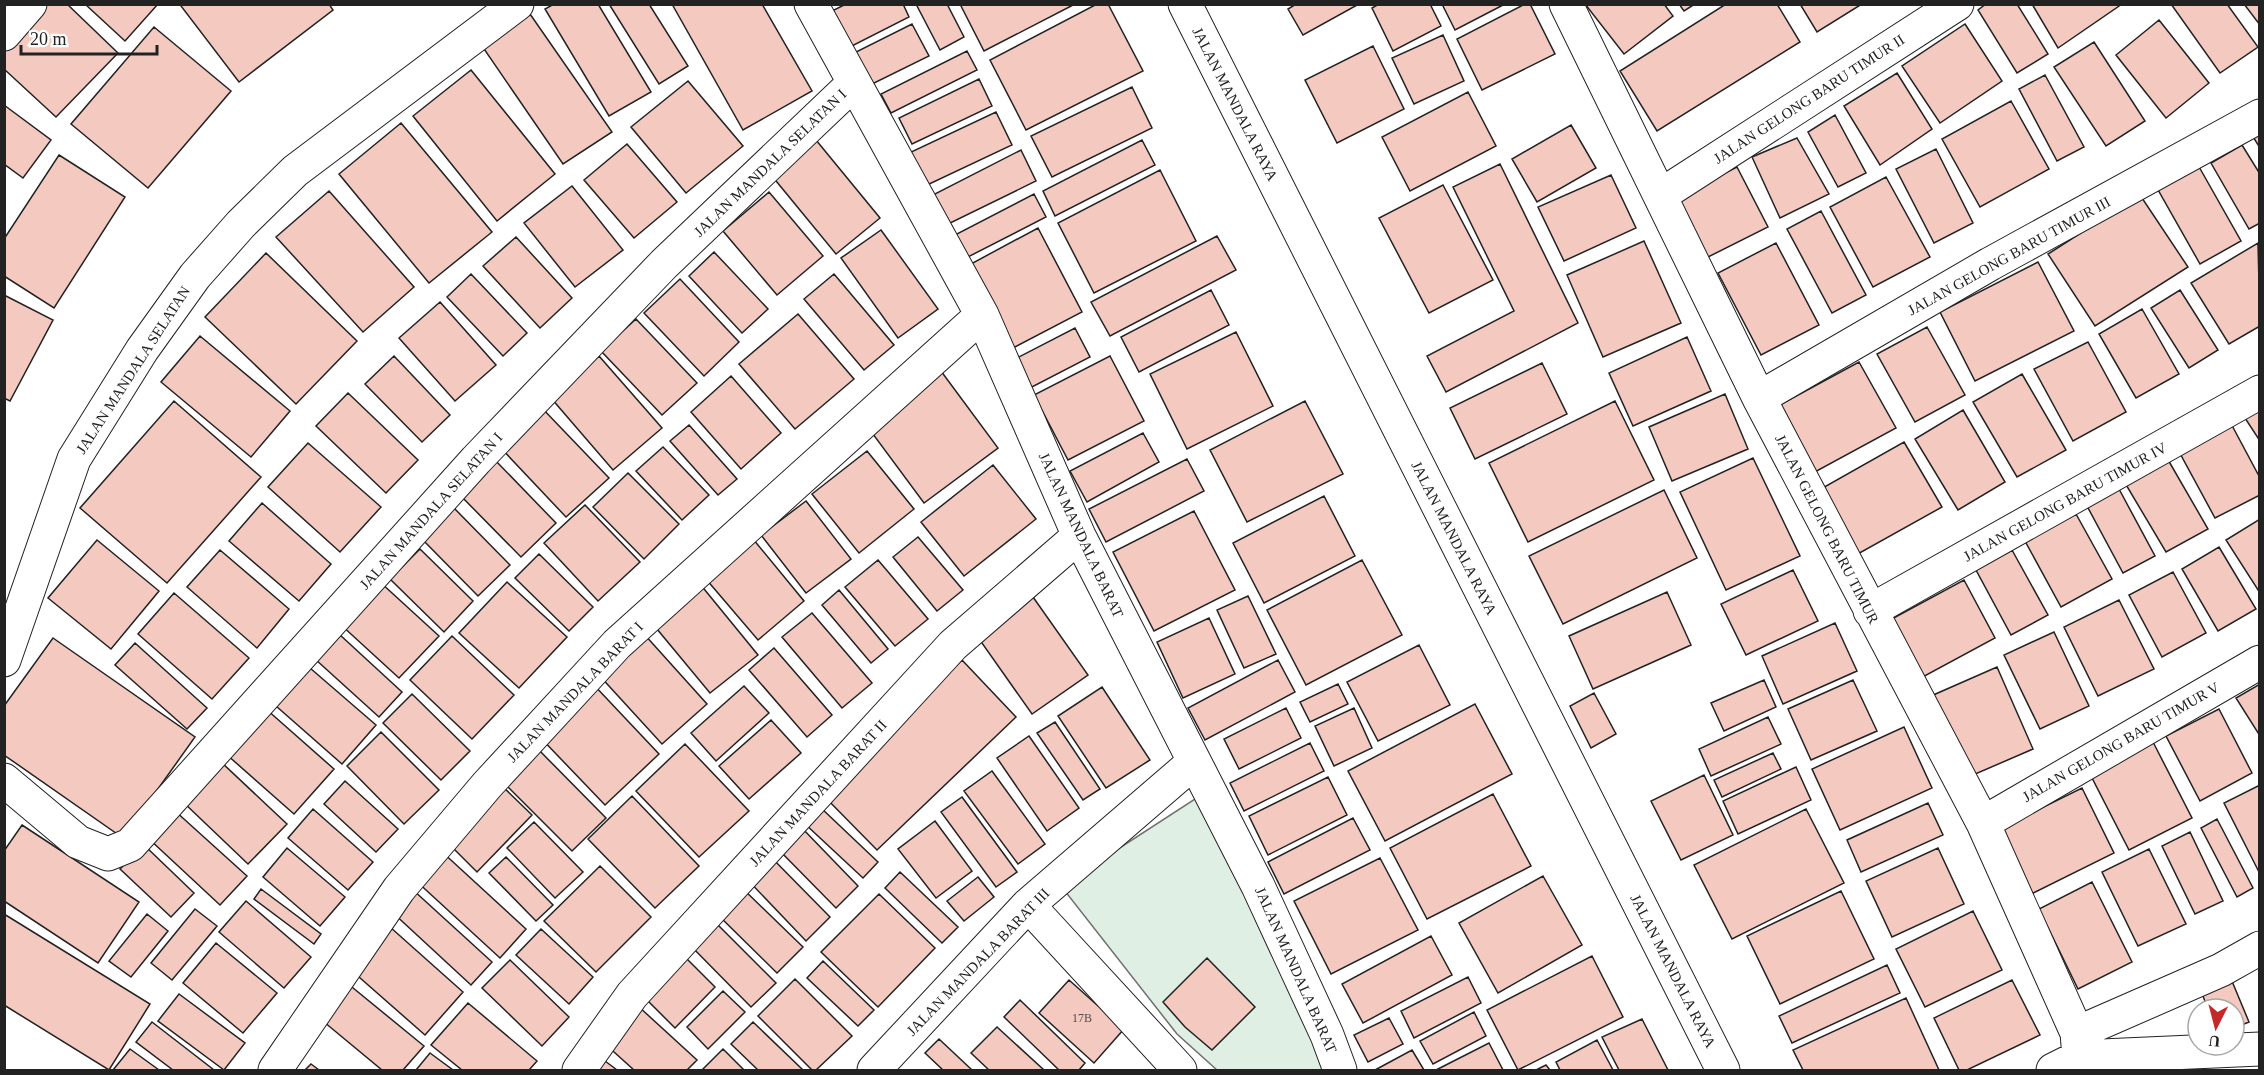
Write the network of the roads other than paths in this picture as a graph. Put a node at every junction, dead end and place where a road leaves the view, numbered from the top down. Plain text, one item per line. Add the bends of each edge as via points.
1 (30, 4) edge
2 (517, 4) edge
3 (811, 4) edge
4 (1185, 4) edge
5 (1566, 4) edge
6 (1957, 4) edge
7 (4, 34) edge
8 (854, 83) junction
9 (2259, 117) edge
10 (1661, 195) junction
11 (982, 315) junction
12 (2259, 392) edge
13 (1759, 398) junction
14 (1079, 536) junction
15 (1870, 611) junction
16 (4, 660) edge
17 (2259, 662) edge
18 (1194, 762) junction
19 (4, 780) edge
20 (1983, 823) junction
21 (1028, 906) junction
22 (2259, 948) edge
23 (2259, 1049) edge
24 (2070, 1054) edge
25 (1178, 1070) edge
26 (275, 1071) edge
27 (579, 1071) edge
28 (874, 1071) edge
29 (1340, 1071) edge
30 (1723, 1071) edge

1 - 7 street
2 - 16 street, JALAN MANDALA SELATAN via 294,171 195,276 142,350 74,459
3 - 8 street, JALAN MANDALA BARAT
4 - 30 street, JALAN MANDALA RAYA
5 - 10 street, JALAN GELONG BARU TIMUR
6 - 10 street, JALAN GELONG BARU TIMUR II
8 - 11 street, JALAN MANDALA BARAT
8 - 19 street, JALAN MANDALA SELATAN I via 664,264 476,460 130,845 108,854 78,842
9 - 13 street, JALAN GELONG BARU TIMUR III via 1990,264
10 - 13 street, JALAN GELONG BARU TIMUR
11 - 14 street, JALAN MANDALA BARAT
11 - 26 street, JALAN MANDALA BARAT I via 617,644 399,889
12 - 15 street, JALAN GELONG BARU TIMUR IV
13 - 15 street, JALAN GELONG BARU TIMUR
14 - 18 street, JALAN MANDALA BARAT
14 - 27 street, JALAN MANDALA BARAT II via 953,645 632,995
15 - 20 street, JALAN GELONG BARU TIMUR
17 - 20 street, JALAN GELONG BARU TIMUR V
18 - 21 street, JALAN MANDALA BARAT III
18 - 29 street, JALAN MANDALA BARAT via 1258,886
20 - 24 street, JALAN GELONG BARU TIMUR
21 - 25 street
21 - 28 street, JALAN MANDALA BARAT III
22 - 24 street
23 - 24 street

